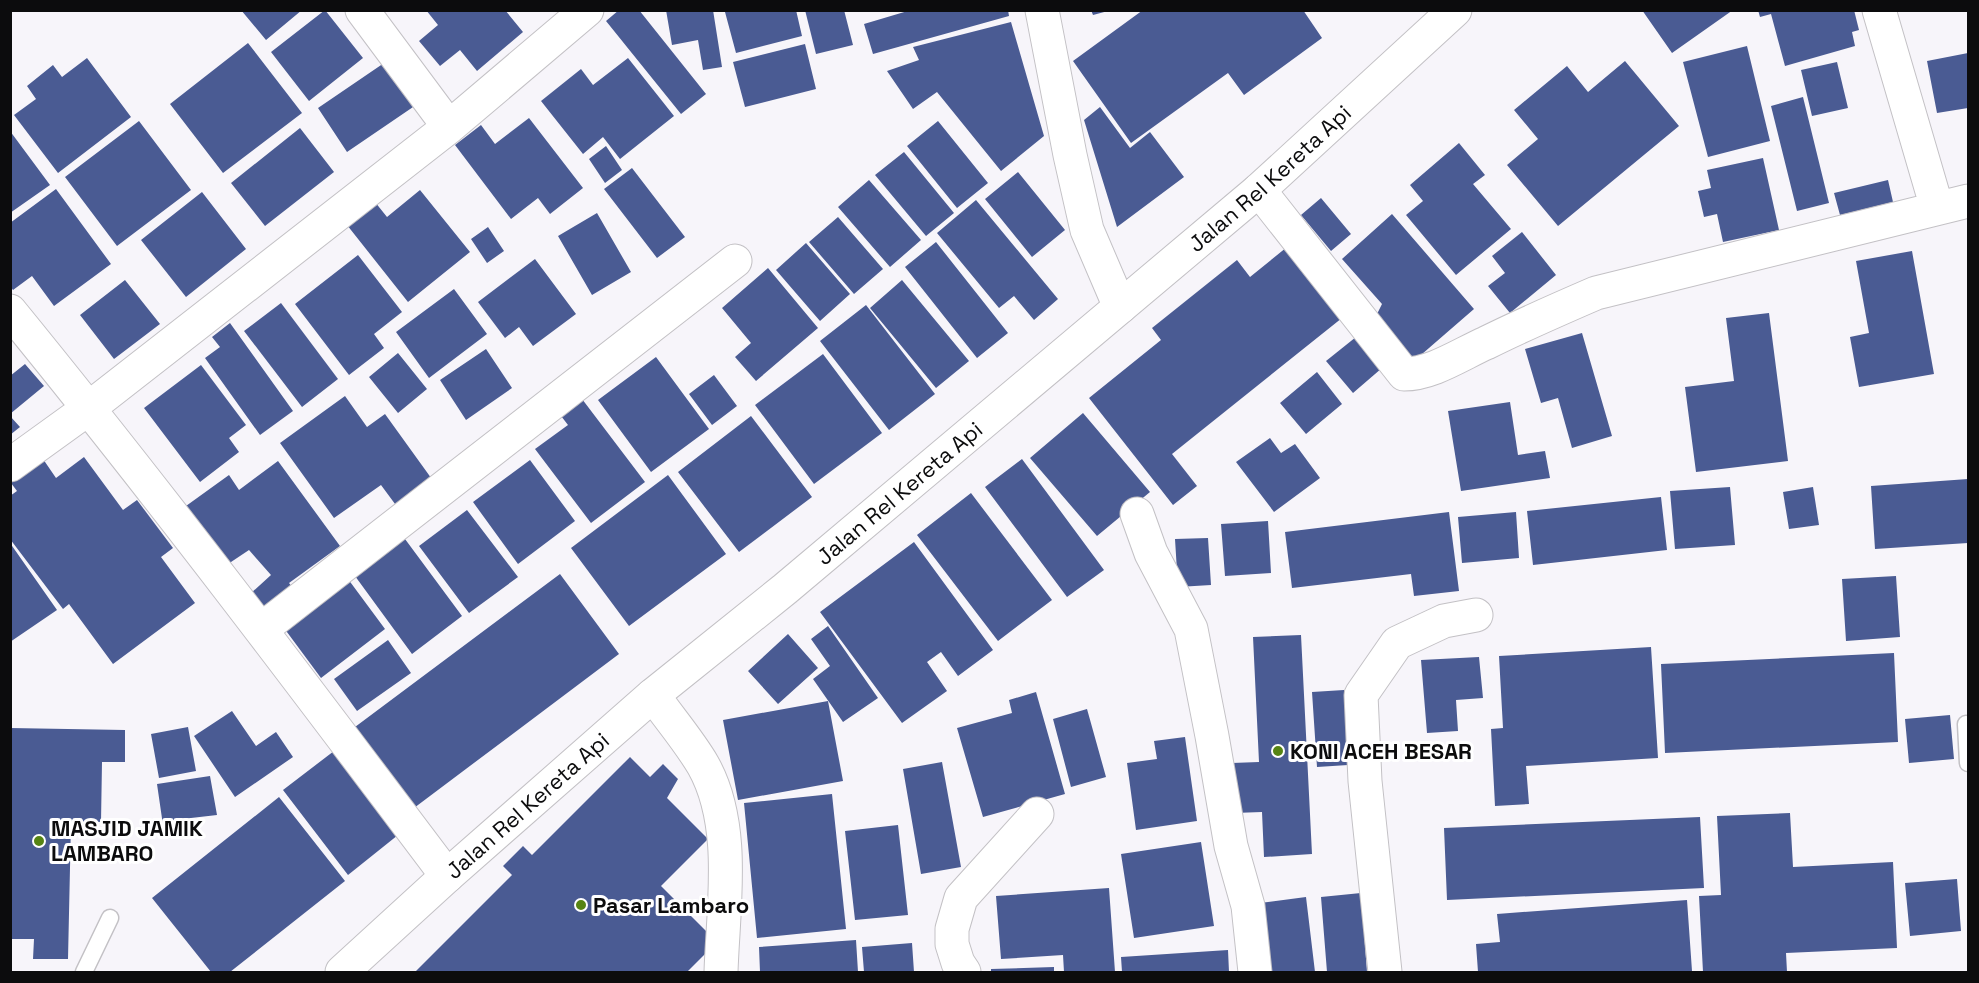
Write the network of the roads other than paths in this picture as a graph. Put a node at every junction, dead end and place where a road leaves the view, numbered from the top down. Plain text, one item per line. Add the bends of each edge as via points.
1 (362, 10) edge
2 (587, 10) edge
3 (1042, 10) edge
4 (1455, 10) edge
5 (1879, 10) edge
6 (449, 127) junction
7 (1259, 190) junction
8 (1968, 201) edge
9 (1937, 208) junction
10 (735, 261) dead end
11 (1120, 308) junction
12 (10, 311) edge
13 (89, 408) junction
14 (10, 465) edge
15 (1137, 514) dead end
16 (1476, 615) dead end
17 (262, 629) junction
18 (652, 695) junction
19 (1966, 724) dead end
20 (1968, 762) edge
21 (1037, 814) dead end
22 (447, 876) junction
23 (110, 918) dead end
24 (84, 972) edge
25 (342, 972) edge
26 (721, 972) edge
27 (964, 972) edge
28 (1255, 972) edge
29 (1385, 972) edge

1 - 6 street
2 - 6 street
3 - 11 street via 1087,230
4 - 7 street, Jalan Rel Kereta Api
5 - 9 street
6 - 13 street
7 - 9 street via 1404,374 1435,367 1596,293
7 - 11 street, Jalan Rel Kereta Api
8 - 9 street
10 - 17 street
11 - 18 street, Jalan Rel Kereta Api via 785,589
12 - 13 street
13 - 14 street
13 - 17 street
15 - 28 street via 1151,553 1191,629 1231,846 1248,906
16 - 29 street via 1444,621 1397,643 1361,695 1365,781
17 - 22 street
18 - 22 street, Jalan Rel Kereta Api
18 - 26 street via 704,766 720,809 725,851
19 - 20 lane
21 - 27 street via 961,898 952,944
22 - 25 street, Jalan Rel Kereta Api
23 - 24 lane

